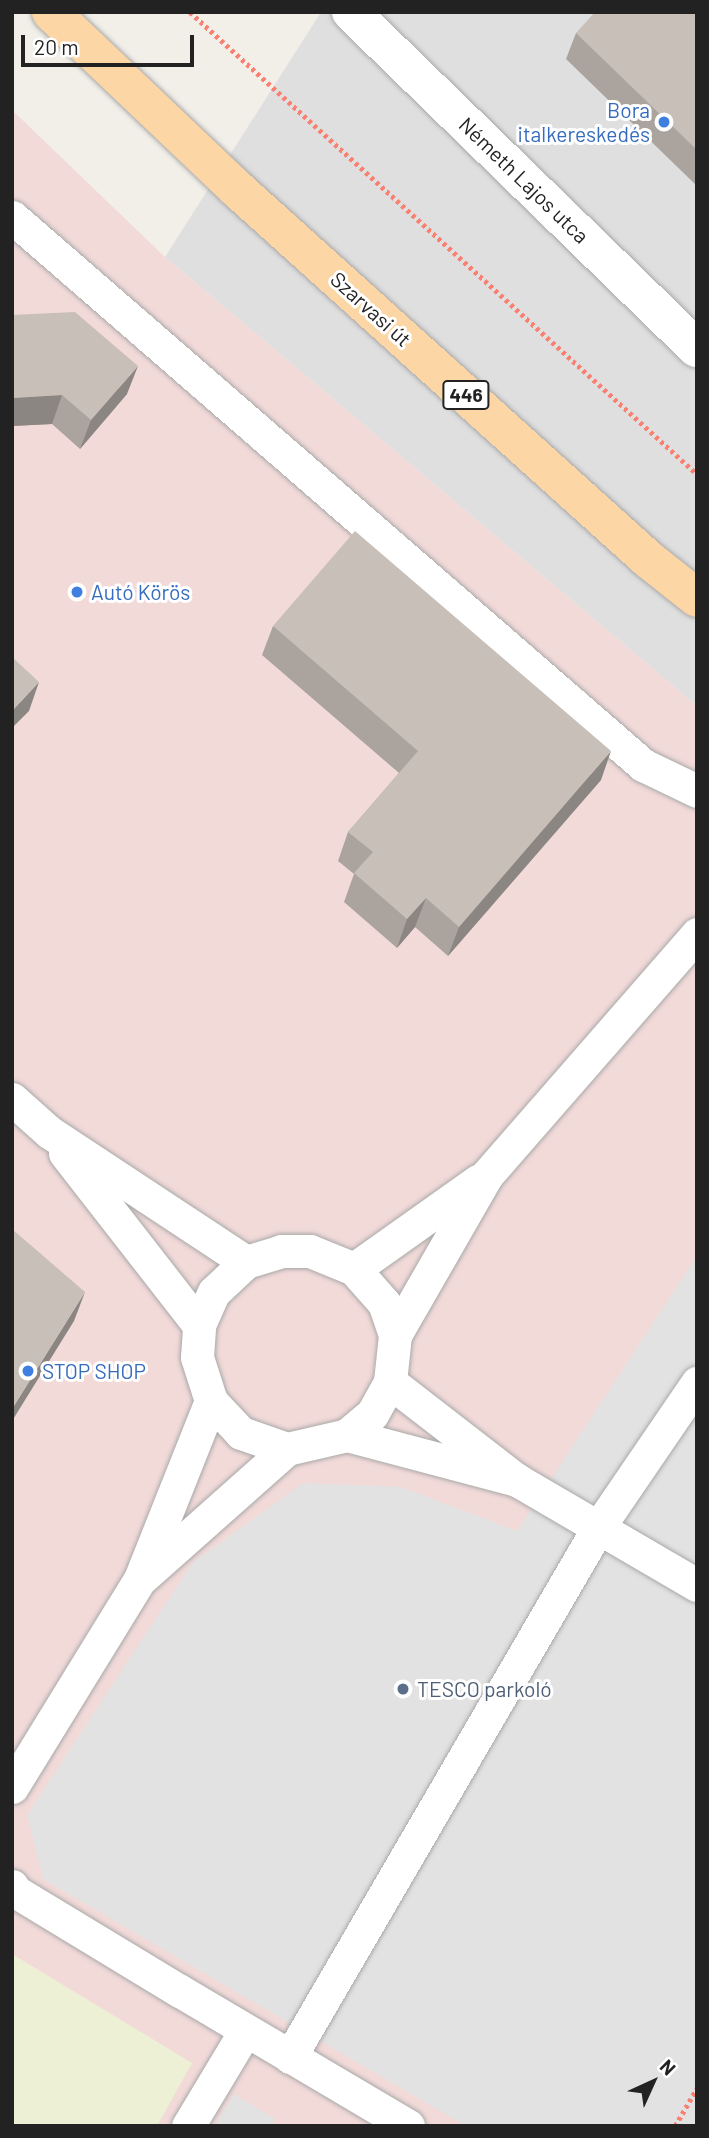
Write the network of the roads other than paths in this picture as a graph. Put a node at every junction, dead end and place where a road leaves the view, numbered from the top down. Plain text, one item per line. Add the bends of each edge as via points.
1 (51, 12) edge
2 (351, 12) edge
3 (12, 217) edge
4 (697, 348) edge
5 (697, 598) edge
6 (697, 791) edge
7 (697, 934) edge
8 (12, 1099) edge
9 (49, 1132) junction
10 (487, 1175) junction
11 (246, 1262) junction
12 (354, 1269) junction
13 (199, 1325) junction
14 (394, 1335) junction
15 (390, 1382) junction
16 (697, 1383) edge
17 (211, 1401) junction
18 (347, 1435) junction
19 (287, 1449) junction
20 (517, 1480) junction
21 (598, 1528) junction
22 (140, 1579) junction
23 (697, 1585) edge
24 (12, 1787) edge
25 (12, 1886) edge
26 (246, 2031) junction
27 (290, 2057) junction
28 (188, 2126) edge
29 (408, 2126) edge

1 - 5 main road, Szarvasi út / 446 via 237,188 649,560
2 - 4 street, Németh Lajos utca
3 - 6 lane via 643,765
7 - 10 lane
8 - 9 lane
9 - 11 lane
9 - 13 lane
10 - 12 lane
10 - 14 lane
11 - 12 lane via 281,1251 310,1251
11 - 13 lane via 214,1292
12 - 14 lane via 384,1303
13 - 17 lane via 197,1357
14 - 15 lane
15 - 18 lane via 372,1414
15 - 20 lane
16 - 21 lane
17 - 19 lane via 241,1433
17 - 22 lane
18 - 19 lane
18 - 20 lane
19 - 22 lane
20 - 21 lane
21 - 23 lane
21 - 27 lane
22 - 24 lane
25 - 26 lane
26 - 27 lane
26 - 28 lane
27 - 29 lane

